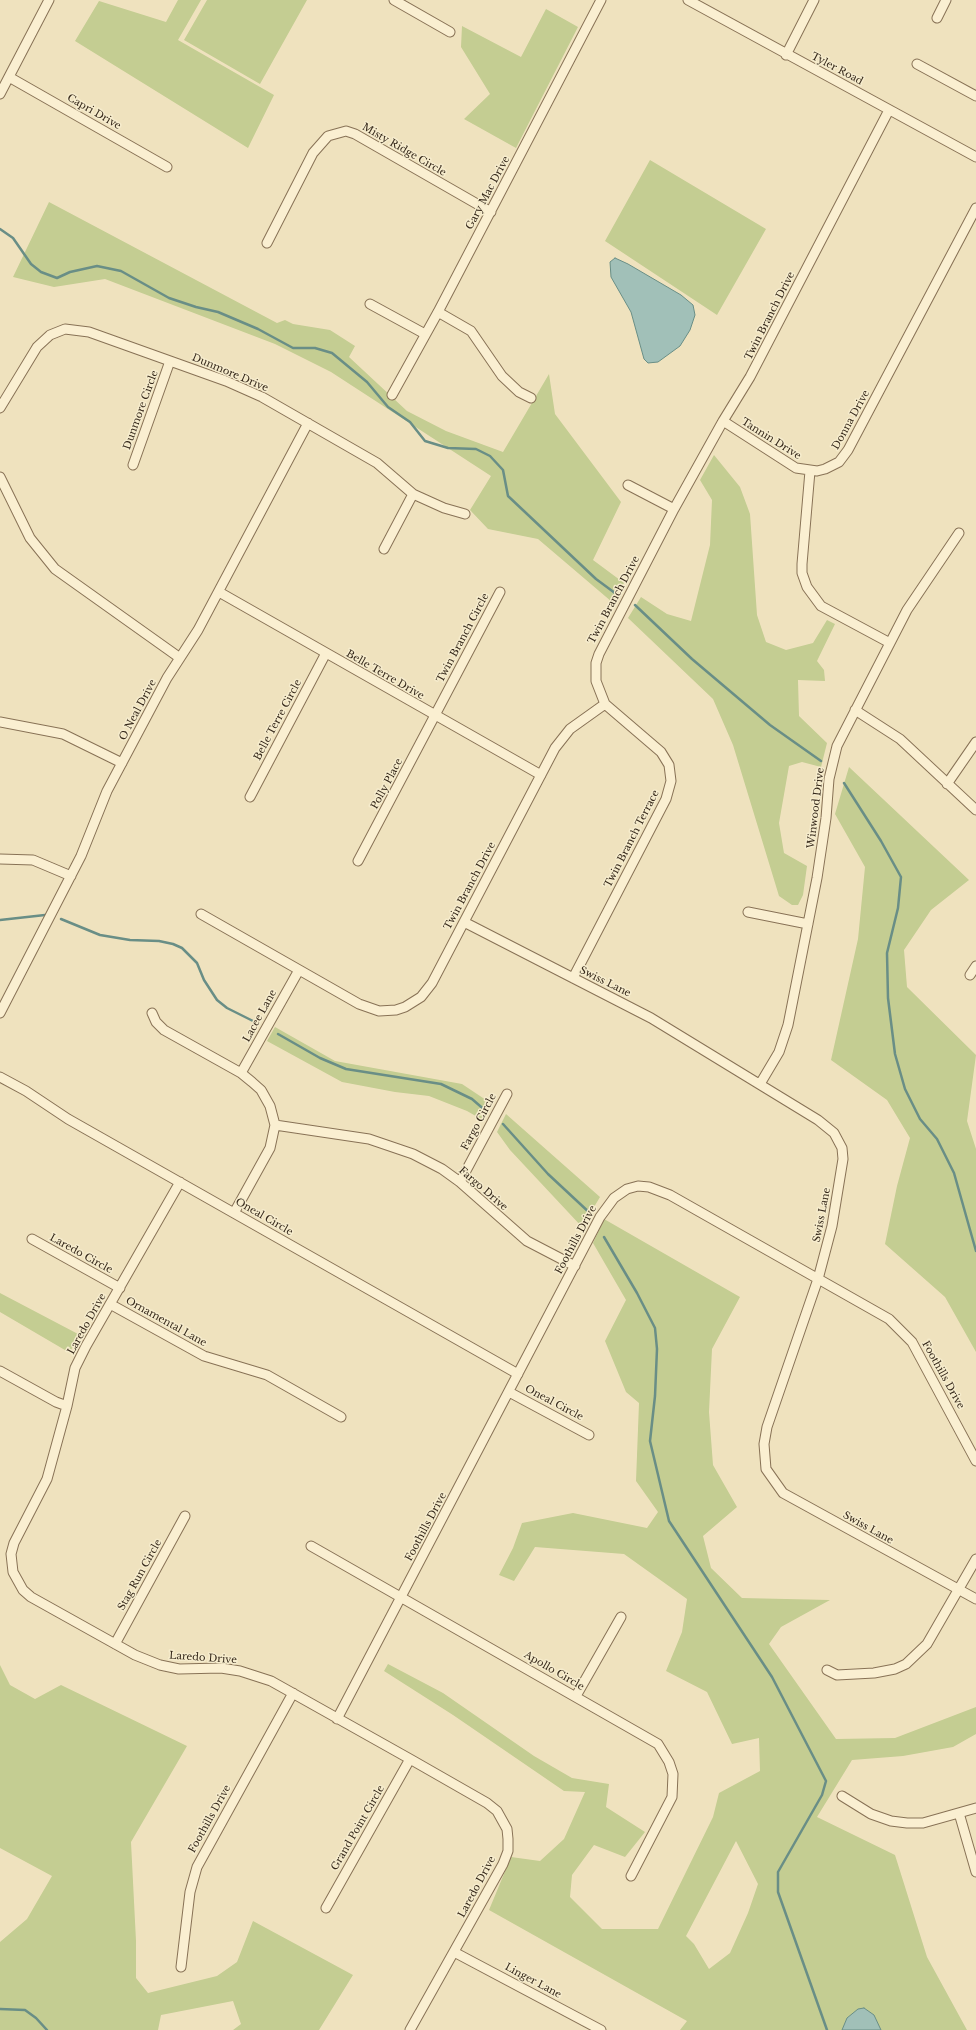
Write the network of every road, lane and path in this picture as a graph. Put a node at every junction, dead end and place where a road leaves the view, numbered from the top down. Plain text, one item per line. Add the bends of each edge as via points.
1 (49, 0) edge
2 (394, 0) edge
3 (601, 0) edge
4 (688, 0) edge
5 (814, 0) edge
6 (946, 0) edge
7 (937, 18) dead end
8 (450, 32) dead end
9 (786, 55) junction
10 (917, 64) dead end
11 (9, 77) junction
12 (0, 93) edge
13 (976, 96) edge
14 (889, 110) junction
15 (976, 157) edge
16 (167, 167) dead end
17 (976, 208) edge
18 (490, 212) junction
19 (267, 243) dead end
20 (370, 304) dead end
21 (438, 312) junction
22 (425, 334) junction
23 (170, 362) junction
24 (392, 395) dead end
25 (531, 398) dead end
26 (0, 408) edge
27 (723, 421) junction
28 (308, 423) junction
29 (133, 465) dead end
30 (810, 471) junction
31 (0, 477) edge
32 (628, 485) dead end
33 (413, 494) junction
34 (674, 509) junction
35 (465, 514) dead end
36 (959, 533) dead end
37 (384, 550) dead end
38 (219, 592) junction
39 (500, 592) dead end
40 (890, 643) junction
41 (326, 653) junction
42 (180, 658) junction
43 (605, 704) junction
44 (855, 710) junction
45 (434, 716) junction
46 (0, 722) edge
47 (976, 742) edge
48 (122, 763) junction
49 (541, 775) junction
50 (947, 784) junction
51 (250, 797) dead end
52 (976, 810) edge
53 (0, 859) edge
54 (358, 861) dead end
55 (71, 876) junction
56 (748, 912) dead end
57 (201, 914) dead end
58 (464, 922) junction
59 (808, 924) junction
60 (976, 966) edge
61 (299, 970) junction
62 (970, 975) dead end
63 (573, 978) junction
64 (0, 1013) edge
65 (152, 1013) dead end
66 (241, 1073) junction
67 (0, 1077) edge
68 (760, 1084) junction
69 (507, 1094) dead end
70 (275, 1125) junction
71 (180, 1182) junction
72 (460, 1182) junction
73 (234, 1213) junction
74 (32, 1239) dead end
75 (575, 1266) junction
76 (818, 1279) junction
77 (120, 1288) junction
78 (110, 1304) junction
79 (0, 1371) edge
80 (518, 1374) junction
81 (509, 1392) junction
82 (67, 1406) junction
83 (341, 1417) dead end
84 (589, 1435) dead end
85 (976, 1461) edge
86 (185, 1516) dead end
87 (311, 1546) dead end
88 (976, 1558) edge
89 (958, 1589) junction
90 (401, 1597) junction
91 (976, 1599) edge
92 (621, 1617) dead end
93 (115, 1644) junction
94 (827, 1670) dead end
95 (293, 1694) junction
96 (576, 1696) junction
97 (337, 1719) junction
98 (410, 1759) junction
99 (842, 1796) dead end
100 (976, 1808) edge
101 (959, 1813) junction
102 (976, 1872) edge
103 (631, 1876) dead end
104 (326, 1908) dead end
105 (454, 1952) junction
106 (181, 1967) dead end
107 (410, 2030) edge
108 (601, 2030) edge

1 - 11 street
2 - 8 street
3 - 18 street, Gary Mac Drive
4 - 9 street, Tyler Road
5 - 9 street
6 - 7 street
9 - 14 street, Tyler Road
10 - 13 street
11 - 12 street
11 - 16 street, Capri Drive
14 - 15 street, Tyler Road
14 - 27 street, Twin Branch Drive via 750,377
17 - 30 street, Donna Drive via 844,458 833,466
18 - 19 street, Misty Ridge Circle via 346,131 328,136 314,153
18 - 21 street, Gary Mac Drive
20 - 22 street
21 - 22 street, Gary Mac Drive
21 - 25 street via 471,330 502,376 519,392
22 - 24 street, Gary Mac Drive
23 - 26 street, Dunmore Drive via 89,332 65,329 50,335 37,347
23 - 28 street, Dunmore Drive via 233,384
23 - 29 street, Dunmore Circle
27 - 30 street, Tannin Drive via 787,463
27 - 34 street, Twin Branch Drive
28 - 33 street, Dunmore Drive via 377,463
28 - 38 street, O Neal Drive
30 - 40 street via 802,564 807,588 821,606
31 - 42 street via 30,538 54,569
32 - 34 street
33 - 35 street, Dunmore Drive
33 - 37 street
34 - 43 street, Twin Branch Drive via 599,654 596,681
36 - 40 street, Winwood Drive via 918,592
38 - 41 street, Belle Terre Drive
38 - 42 street, O Neal Drive
39 - 45 street, Twin Branch Circle
40 - 44 street, Winwood Drive
41 - 45 street, Belle Terre Drive
41 - 51 street, Belle Terre Circle
42 - 48 street, O Neal Drive
43 - 49 street, Twin Branch Drive via 562,737
43 - 63 street, Twin Branch Terrace via 661,752 669,765 671,781 666,800
44 - 50 street via 900,739
44 - 59 street, Winwood Drive via 837,746 828,779 823,841
45 - 49 street, Belle Terre Drive
45 - 54 street, Polly Place
46 - 48 street via 63,734
47 - 50 street
48 - 55 street, O Neal Drive via 107,791 87,844
49 - 58 street, Twin Branch Drive
50 - 52 street
53 - 55 street via 33,860
55 - 64 street, O Neal Drive
56 - 59 street
57 - 61 street, Twin Branch Drive
58 - 61 street, Twin Branch Drive via 427,991 414,1003 396,1010 369,1009
58 - 63 street, Swiss Lane
59 - 68 street, Winwood Drive via 788,1025 778,1052
60 - 62 street
61 - 66 street, Lacee Lane
63 - 68 street, Swiss Lane via 651,1018
65 - 66 street via 164,1030
66 - 70 street via 266,1098
67 - 71 street, Oneal Circle via 68,1119
68 - 76 street, Swiss Lane via 828,1127 842,1148 842,1170 832,1226
69 - 72 street, Fargo Circle
70 - 72 street, Fargo Drive via 389,1144 442,1169
70 - 73 street via 266,1157
71 - 73 street, Oneal Circle
71 - 77 street, Laredo Drive
72 - 75 street, Fargo Drive via 527,1241
73 - 80 street, Oneal Circle
74 - 77 street, Laredo Circle
75 - 76 street, Foothills Drive via 600,1217 614,1198 627,1189 638,1186 649,1187 670,1195
75 - 80 street, Foothills Drive
76 - 85 street, Foothills Drive via 889,1319 912,1342
76 - 89 street, Swiss Lane via 766,1427 766,1469 783,1493
77 - 78 street, Laredo Drive
78 - 82 street, Laredo Drive via 75,1368
78 - 83 street, Ornamental Lane via 204,1356 267,1375
79 - 82 street
80 - 81 street, Foothills Drive
81 - 84 street, Oneal Circle
81 - 90 street, Foothills Drive
82 - 93 street, Laredo Drive via 47,1479 14,1543 11,1554 13,1572 23,1590 31,1597
86 - 93 street, Stag Run Circle
87 - 90 street, Apollo Circle
88 - 89 street
89 - 91 street, Swiss Lane
89 - 94 street via 927,1644 906,1664 874,1673 837,1675
90 - 96 street, Apollo Circle
90 - 97 street, Foothills Drive
92 - 96 street
93 - 95 street, Laredo Drive via 160,1665 179,1669 221,1668 256,1675
95 - 97 street, Laredo Drive
95 - 106 street, Foothills Drive via 197,1867 190,1892
96 - 103 street, Apollo Circle via 658,1744 673,1774 672,1797
97 - 98 street, Laredo Drive
98 - 104 street, Grand Point Circle
98 - 105 street, Laredo Drive via 487,1803 497,1812 507,1830 508,1851 503,1864
99 - 101 street via 871,1814 891,1821 923,1823
100 - 101 street
101 - 102 street
105 - 107 street, Laredo Drive
105 - 108 street, Linger Lane

